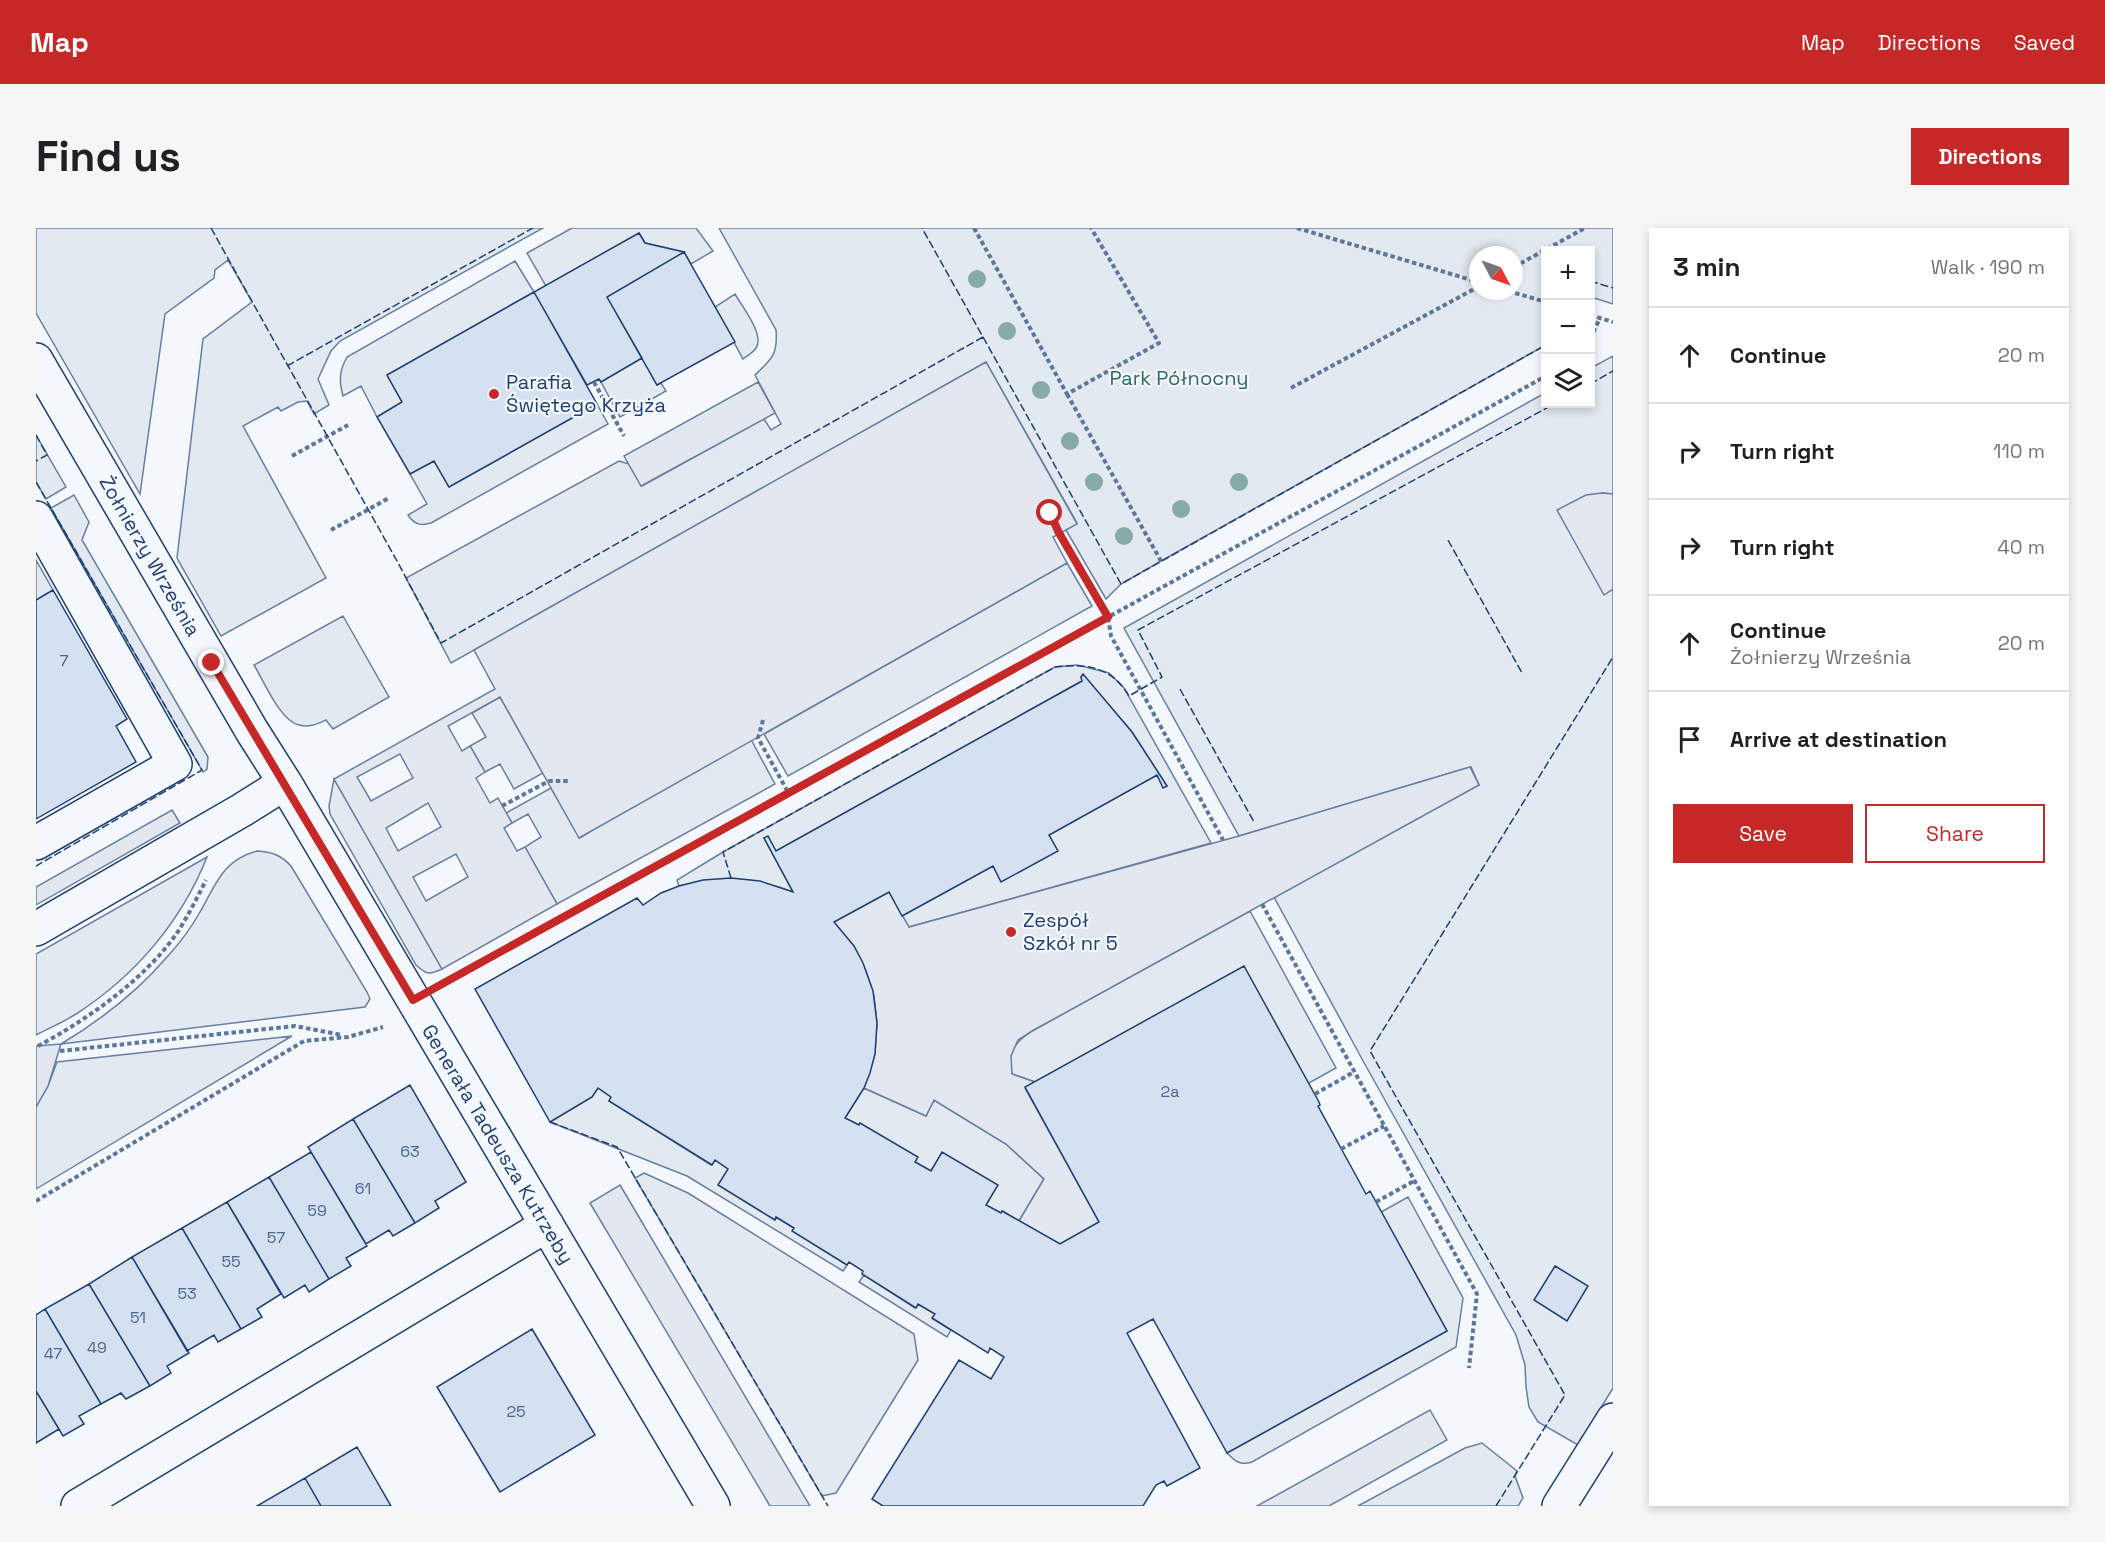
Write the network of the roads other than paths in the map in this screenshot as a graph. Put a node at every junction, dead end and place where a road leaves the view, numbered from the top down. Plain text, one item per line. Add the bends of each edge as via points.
1 (36, 360) edge
2 (36, 518) edge
3 (285, 783) junction
4 (36, 843) edge
5 (36, 929) edge
6 (547, 1225) junction
7 (1613, 1420) edge
8 (78, 1506) edge
9 (713, 1506) edge
10 (1559, 1506) edge

1 - 3 street, Żołnierzy Września
2 - 4 street via 176,764
3 - 5 street
3 - 6 street, Generała Tadeusza Kutrzeby
6 - 8 street
6 - 9 street, Generała Tadeusza Kutrzeby
7 - 10 street

